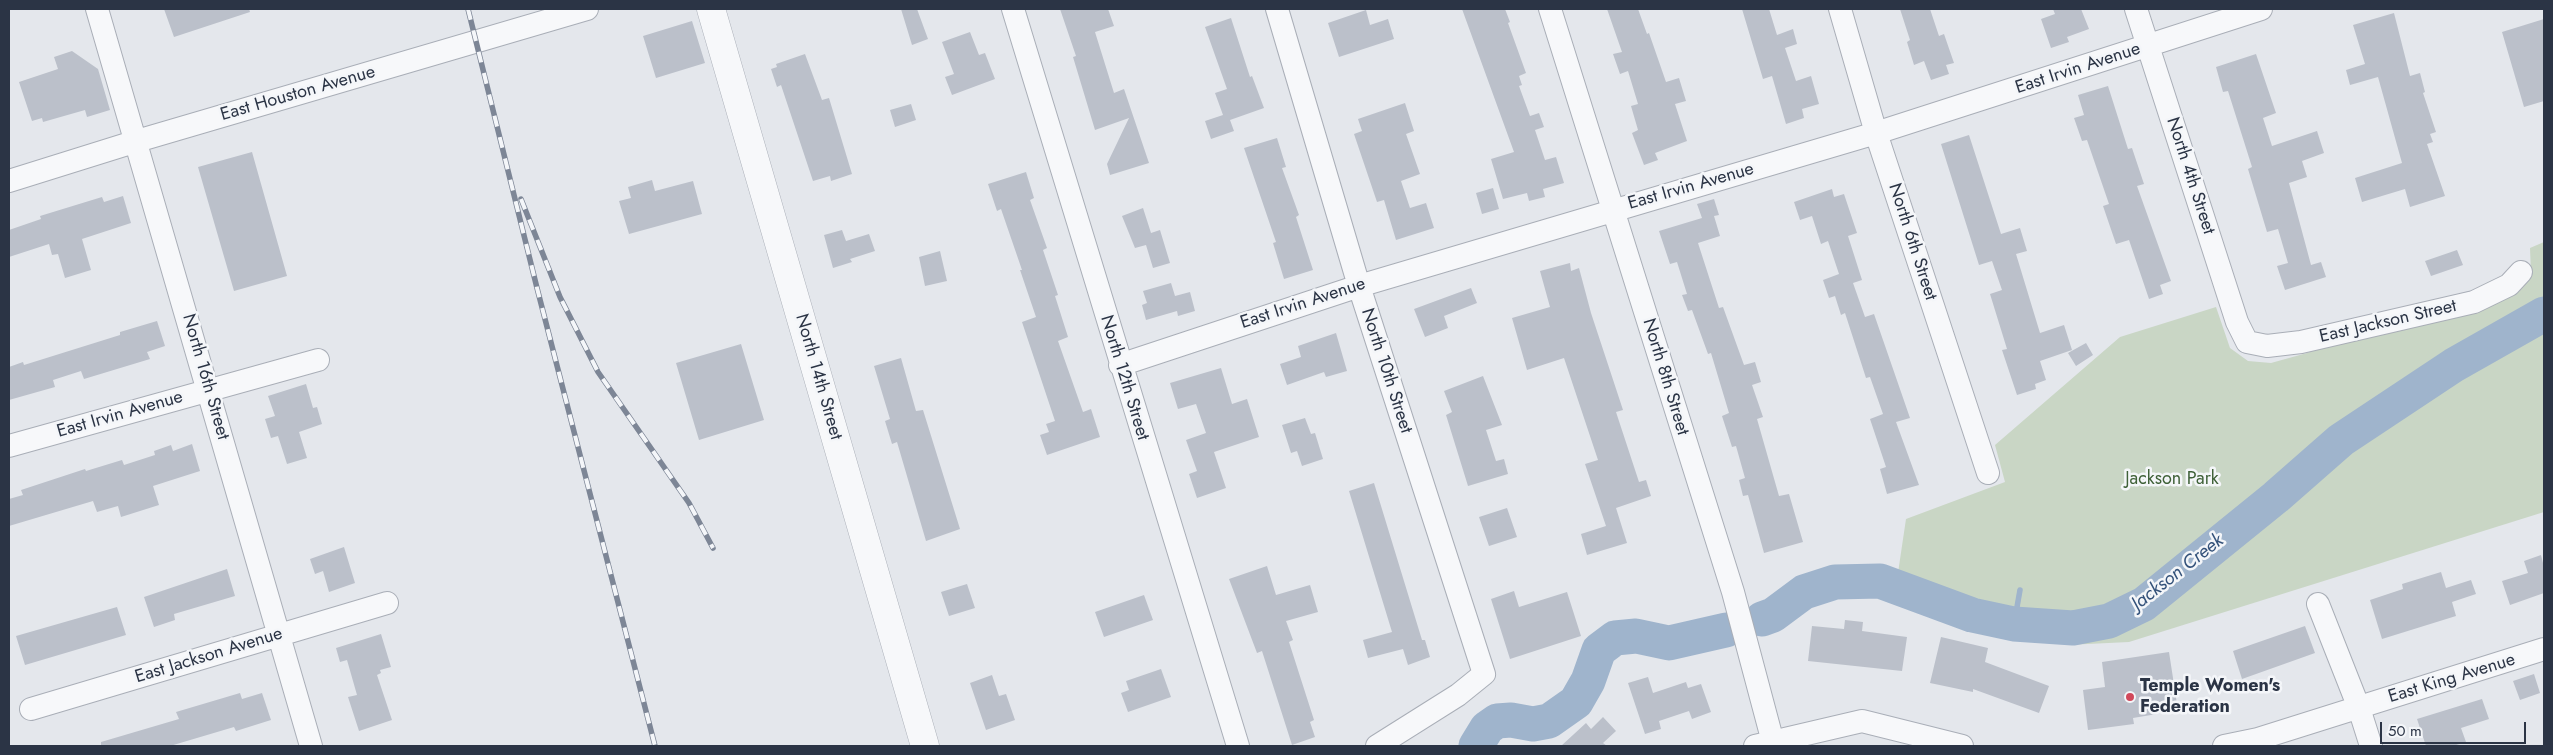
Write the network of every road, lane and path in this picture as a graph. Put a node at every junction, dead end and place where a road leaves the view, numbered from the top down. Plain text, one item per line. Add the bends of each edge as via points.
1 (97, 9) edge
2 (587, 9) edge
3 (711, 9) edge
4 (1013, 9) edge
5 (1277, 9) edge
6 (1550, 9) edge
7 (1840, 9) edge
8 (2136, 9) edge
9 (2261, 9) edge
10 (2148, 47) junction
11 (1876, 133) junction
12 (137, 141) junction
13 (9, 181) edge
14 (1613, 209) junction
15 (2521, 272) dead end
16 (1359, 286) junction
17 (2247, 342) joint
18 (318, 360) dead end
19 (1120, 365) junction
20 (209, 390) junction
21 (9, 446) edge
22 (1988, 473) dead end
23 (387, 603) dead end
24 (2318, 604) dead end
25 (278, 636) junction
26 (2544, 650) edge
27 (2359, 708) junction
28 (31, 709) dead end
29 (1767, 745) edge
30 (311, 746) edge
31 (925, 746) edge
32 (1238, 746) edge
33 (1377, 746) edge
34 (1962, 746) edge
35 (2224, 746) edge
36 (2371, 746) edge

1 - 12 street, North 16th Street
2 - 12 street, East Houston Avenue
3 - 31 street, North 14th Street
4 - 19 street, North 12th Street
5 - 16 street, North 10th Street
6 - 14 street, North 8th Street
7 - 11 street, North 6th Street
8 - 10 street, North 4th Street
9 - 10 street, East Irvin Avenue
10 - 11 street, East Irvin Avenue
10 - 17 street, North 4th Street via 2237,322
11 - 14 street, East Irvin Avenue
11 - 22 street, North 6th Street
12 - 13 street, East Houston Avenue
12 - 20 street, North 16th Street
14 - 16 street, East Irvin Avenue
14 - 29 street, North 8th Street via 1733,592
15 - 17 street, East Jackson Street via 2509,286 2474,302 2301,342 2268,346
16 - 19 street, East Irvin Avenue
16 - 33 street, North 10th Street via 1484,674
18 - 20 street, East Irvin Avenue
19 - 32 street, North 12th Street
20 - 21 street, East Irvin Avenue
20 - 25 street, North 16th Street
23 - 25 street, East Jackson Avenue
24 - 27 street
25 - 28 street, East Jackson Avenue
25 - 30 street, North 16th Street
26 - 27 street, East King Avenue
27 - 35 street, East King Avenue
27 - 36 street
29 - 34 street via 1862,721

